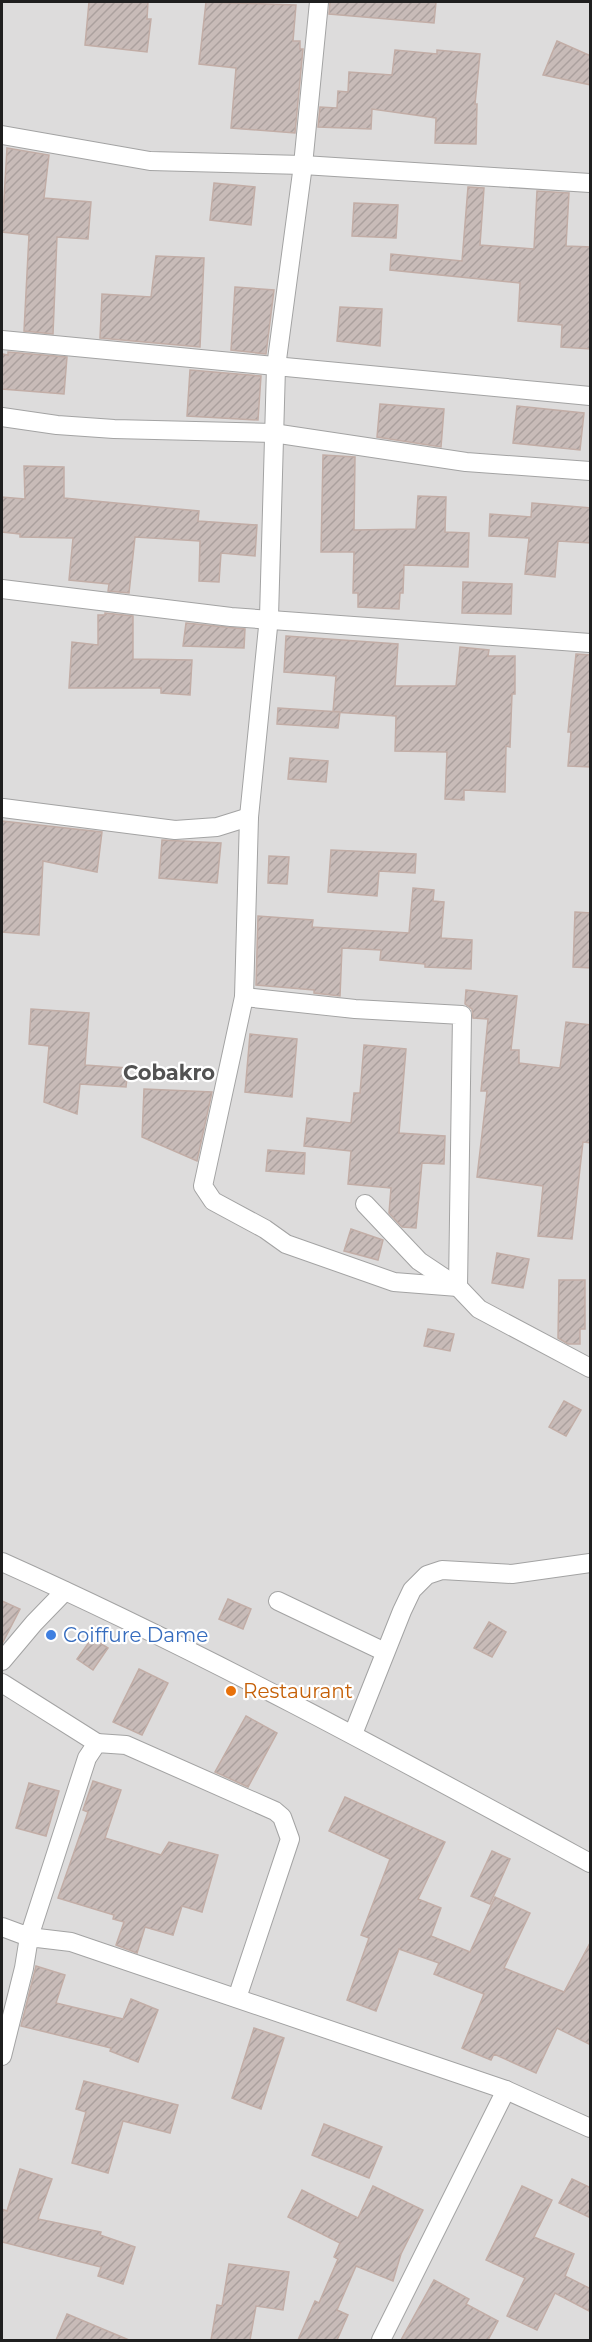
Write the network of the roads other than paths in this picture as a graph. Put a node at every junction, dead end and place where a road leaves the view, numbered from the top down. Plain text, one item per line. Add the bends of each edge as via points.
1 (319, 2) edge
2 (2, 135) edge
3 (303, 165) junction
4 (591, 183) edge
5 (2, 340) edge
6 (276, 367) junction
7 (591, 396) edge
8 (2, 417) edge
9 (273, 433) junction
10 (591, 471) edge
11 (2, 589) edge
12 (269, 617) junction
13 (591, 643) edge
14 (3, 808) dead end
15 (249, 817) junction
16 (244, 997) junction
17 (365, 1204) dead end
18 (458, 1287) junction
19 (591, 1368) edge
20 (2, 1562) edge
21 (591, 1563) edge
22 (65, 1591) junction
23 (278, 1601) dead end
24 (385, 1652) junction
25 (2, 1661) edge
26 (2, 1683) edge
27 (353, 1734) junction
28 (97, 1743) junction
29 (591, 1863) edge
30 (2, 1927) edge
31 (29, 1937) junction
32 (237, 1998) junction
33 (2, 2056) edge
34 (506, 2090) junction
35 (591, 2128) edge
36 (381, 2340) edge

1 - 3 street
2 - 3 street via 150,161
3 - 4 street
3 - 6 street
5 - 6 street
6 - 7 street
6 - 9 street
8 - 9 street via 114,429
9 - 10 street via 466,462
9 - 12 street
11 - 12 street via 185,612
12 - 13 street
12 - 15 street
14 - 15 street via 175,830 217,827
15 - 16 street
16 - 18 street via 203,1186 213,1201 286,1244 394,1282
16 - 18 street via 462,1016
17 - 18 street via 418,1262
18 - 19 street via 479,1309
20 - 22 street
21 - 24 street via 512,1574 442,1570 427,1575 412,1590
22 - 25 street
22 - 27 street
23 - 24 street
24 - 27 street
26 - 28 street
27 - 29 street
28 - 31 street via 87,1758
28 - 32 street via 126,1745 282,1817 290,1839
30 - 31 street
31 - 32 street via 71,1942
31 - 33 street
32 - 34 street
34 - 35 street
34 - 36 street

